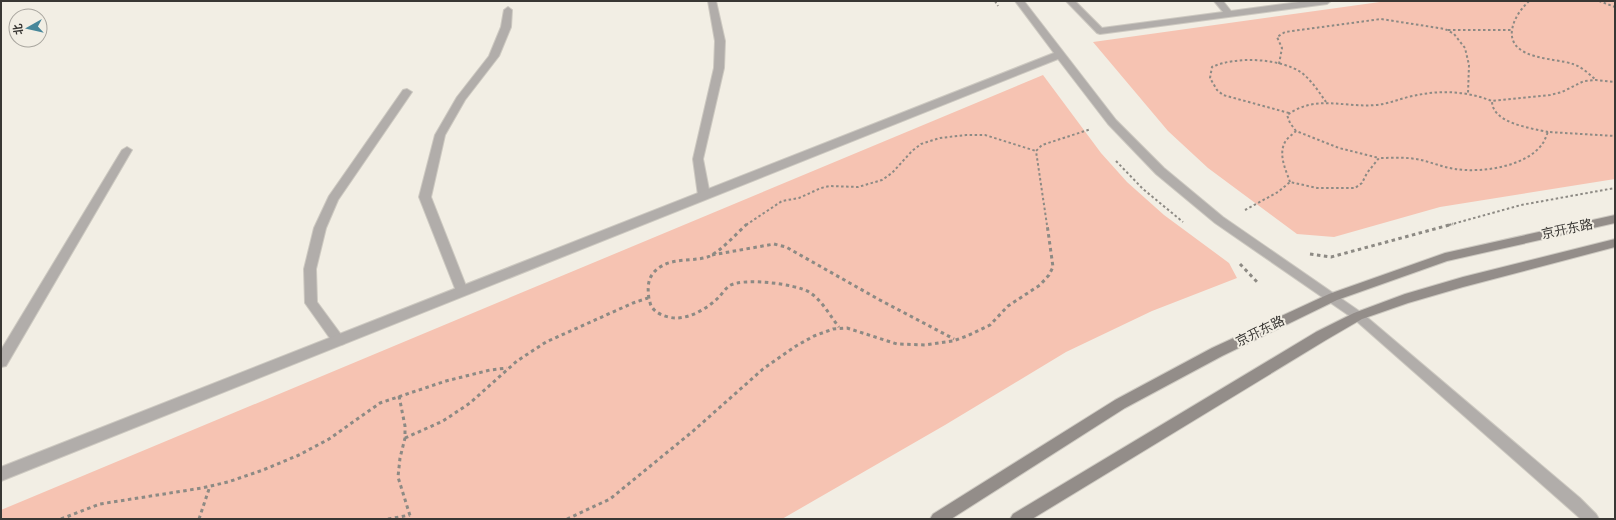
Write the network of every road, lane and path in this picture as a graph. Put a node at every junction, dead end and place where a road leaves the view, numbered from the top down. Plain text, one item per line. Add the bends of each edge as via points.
1 (712, 1) edge
2 (1019, 1) edge
3 (1070, 1) edge
4 (1218, 1) edge
5 (1327, 1) edge
6 (1529, 1) edge
7 (1599, 1) edge
8 (1615, 7) edge
9 (508, 10) dead end
10 (1229, 14) junction
11 (1448, 30) junction
12 (1512, 30) junction
13 (1059, 55) junction
14 (1279, 64) junction
15 (1596, 80) junction
16 (1615, 82) edge
17 (407, 92) dead end
18 (1468, 93) junction
19 (1492, 101) junction
20 (1326, 102) junction
21 (1289, 113) junction
22 (1091, 129) dead end
23 (1296, 131) junction
24 (1548, 132) junction
25 (1615, 136) edge
26 (127, 150) dead end
27 (1036, 151) junction
28 (1379, 158) junction
29 (1290, 182) junction
30 (1615, 188) edge
31 (704, 195) junction
32 (1240, 213) dead end
33 (1615, 219) edge
34 (1615, 243) edge
35 (1307, 252) dead end
36 (710, 256) junction
37 (462, 291) junction
38 (1332, 297) junction
39 (648, 298) junction
40 (1358, 316) junction
41 (839, 327) junction
42 (955, 339) junction
43 (338, 340) junction
44 (1, 362) edge
45 (507, 368) junction
46 (399, 396) junction
47 (405, 438) junction
48 (1, 474) edge
49 (210, 486) junction
50 (411, 517) edge
51 (61, 519) edge
52 (199, 519) edge
53 (388, 519) edge
54 (567, 519) edge
55 (938, 519) edge
56 (1018, 519) edge
57 (1591, 519) edge

1 - 31 street via 720,41 719,68 698,159
2 - 13 street
3 - 10 street via 1100,31
4 - 10 street
5 - 10 street
6 - 12 path via 1520,11
7 - 8 path
9 - 37 street via 506,27 494,56 461,99 440,135 425,197
11 - 12 path
11 - 14 path via 1381,19 1285,32 1278,37 1282,48
11 - 18 path via 1465,45 1470,66
12 - 15 path via 1512,38 1521,49 1539,57 1570,62
13 - 31 street
13 - 38 street via 1112,122 1160,171 1220,220
14 - 20 path via 1306,77
14 - 21 path via 1245,60 1222,62 1212,67 1210,78 1217,90 1223,94
15 - 16 path
15 - 19 path via 1578,82 1562,92 1550,95
17 - 43 street via 333,199 320,228 310,269 310,303
18 - 19 path
18 - 20 path via 1409,97 1370,105
19 - 24 path via 1492,109 1499,116 1520,125
20 - 21 path
21 - 23 path via 1287,115 1290,123
22 - 27 path via 1042,145
23 - 28 path via 1339,148
23 - 29 path via 1285,142 1282,152
24 - 25 path
24 - 28 path via 1540,148 1515,163 1500,167 1456,169 1416,159
26 - 44 street
27 - 36 path via 985,135 940,138 921,144 882,180 858,187 830,186 782,202 748,224
27 - 42 path via 1052,256 1053,267 1050,275 1036,289 1010,304 991,324
28 - 29 path via 1362,183 1355,188 1317,188
29 - 32 path via 1278,192
30 - 35 path via 1521,205 1332,257
31 - 37 street
33 - 38 street, 京开东路 via 1445,257
34 - 40 street, 京开东路 via 1463,282
36 - 39 path via 671,262 660,267 651,276
36 - 42 path via 774,244 786,247
37 - 43 street
38 - 40 street
38 - 55 street, 京开东路 via 1217,352 1120,404
39 - 41 path via 657,313 664,318 674,319 702,311 732,285 776,283 810,292
39 - 45 path via 546,342
40 - 56 street, 京开东路
40 - 57 street
41 - 42 path via 854,328 886,341 908,345 925,346
41 - 54 path via 791,347 623,489
43 - 48 street
45 - 46 path via 446,381
45 - 47 path via 470,403 443,421
46 - 47 path
46 - 49 path via 380,403 329,439 299,455 263,470
47 - 50 path via 398,476
49 - 51 path via 100,504
49 - 52 path
50 - 53 path

